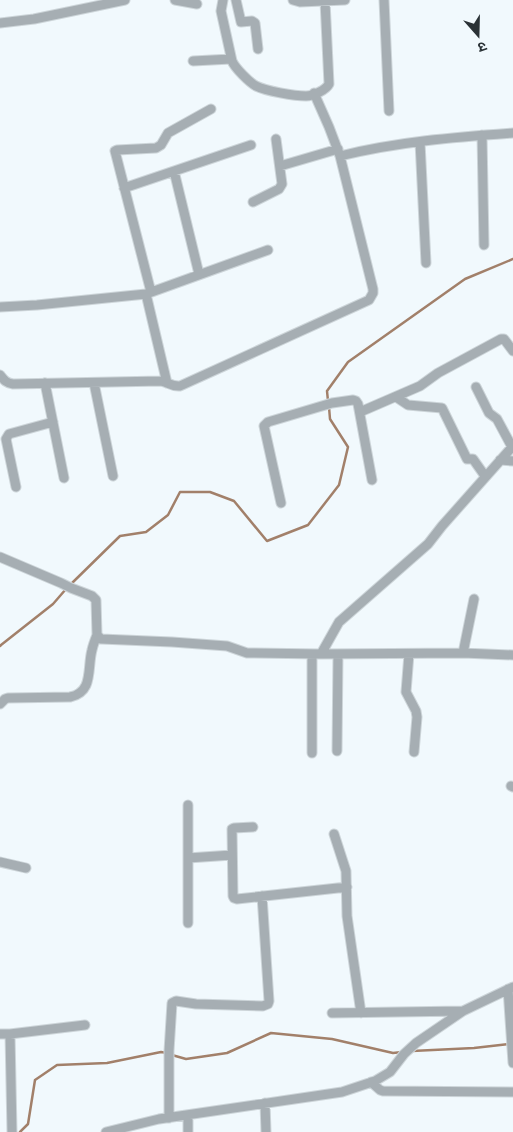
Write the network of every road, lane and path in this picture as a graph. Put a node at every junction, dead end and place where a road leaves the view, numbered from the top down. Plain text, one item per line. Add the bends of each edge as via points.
1 (125, 0) edge
2 (175, 0) edge
3 (224, 0) edge
4 (236, 0) edge
5 (293, 0) edge
6 (345, 0) edge
7 (384, 0) edge
8 (325, 1) edge
9 (197, 4) dead end
10 (0, 23) edge
11 (258, 49) dead end
12 (232, 59) junction
13 (193, 61) dead end
14 (314, 93) junction
15 (211, 109) dead end
16 (389, 111) dead end
17 (513, 133) edge
18 (482, 135) junction
19 (276, 138) dead end
20 (420, 142) junction
21 (252, 145) dead end
22 (339, 152) junction
23 (280, 166) junction
24 (174, 171) junction
25 (124, 188) junction
26 (253, 202) dead end
27 (484, 245) dead end
28 (268, 250) dead end
29 (426, 263) dead end
30 (200, 274) junction
31 (148, 293) junction
32 (0, 307) edge
33 (513, 351) edge
34 (0, 375) edge
35 (94, 383) junction
36 (167, 383) junction
37 (45, 384) junction
38 (476, 387) dead end
39 (396, 396) junction
40 (360, 412) junction
41 (53, 422) junction
42 (513, 446) edge
43 (500, 460) junction
44 (513, 461) edge
45 (112, 476) dead end
46 (485, 476) junction
47 (64, 478) dead end
48 (372, 480) dead end
49 (16, 487) dead end
50 (281, 503) dead end
51 (0, 557) edge
52 (474, 599) dead end
53 (97, 635) junction
54 (462, 653) junction
55 (316, 654) junction
56 (338, 654) junction
57 (408, 654) junction
58 (513, 655) edge
59 (0, 704) edge
60 (337, 751) dead end
61 (414, 752) dead end
62 (312, 753) dead end
63 (188, 805) dead end
64 (253, 827) dead end
65 (334, 834) dead end
66 (232, 855) junction
67 (188, 858) junction
68 (0, 862) edge
69 (26, 868) dead end
70 (347, 887) junction
71 (262, 896) junction
72 (188, 923) dead end
73 (511, 988) edge
74 (463, 1011) junction
75 (332, 1013) dead end
76 (361, 1013) junction
77 (85, 1025) dead end
78 (0, 1034) edge
79 (10, 1034) junction
80 (512, 1045) edge
81 (513, 1062) edge
82 (371, 1082) junction
83 (513, 1092) edge
84 (265, 1103) junction
85 (188, 1115) junction
86 (169, 1118) junction
87 (12, 1132) edge
88 (110, 1132) edge
89 (188, 1132) edge
90 (266, 1132) edge

1 - 10 street
2 - 9 street
3 - 12 street via 221,11
4 - 11 street via 241,22 255,23
5 - 8 street
6 - 8 street
7 - 16 street
8 - 14 street via 329,84
12 - 13 street
12 - 14 street via 235,66 259,87 303,96
14 - 22 street
15 - 25 street via 168,133 156,148 115,151
17 - 18 street
18 - 20 street
18 - 27 street
19 - 23 street
20 - 22 street
20 - 29 street
21 - 24 street
22 - 23 street
22 - 36 street via 373,289 369,300 180,386
23 - 26 street via 281,187
24 - 25 street
24 - 30 street
25 - 31 street
28 - 30 street
30 - 31 street
31 - 32 street
31 - 36 street
33 - 39 street via 501,339 420,386
34 - 37 street via 8,384
35 - 36 street
35 - 37 street
35 - 45 street
37 - 41 street
38 - 42 street via 489,413 497,419
39 - 40 street
39 - 46 street via 408,405 442,408 467,459 473,459
40 - 48 street
40 - 50 street via 353,400 332,403 268,422 264,426
41 - 47 street
41 - 49 street via 7,436
42 - 43 street
43 - 44 street
43 - 46 street
46 - 55 street via 428,544 339,622
51 - 53 street via 92,596 96,600
52 - 54 street
53 - 55 street via 101,639 227,646 247,653
53 - 59 street via 87,683 77,696 8,698
54 - 57 street
54 - 58 street
55 - 56 street
55 - 62 street
56 - 57 street
56 - 60 street
57 - 61 street via 406,692 417,717
63 - 67 street
64 - 66 street via 232,829
65 - 70 street via 345,866
66 - 67 street
66 - 71 street via 234,898
67 - 72 street
68 - 69 street
70 - 71 street
70 - 76 street via 347,916
71 - 86 street via 268,1004 173,1001
73 - 74 street
73 - 80 street
74 - 76 street
74 - 82 street via 416,1043 390,1072
75 - 76 street
77 - 79 street
78 - 79 street
79 - 87 street
80 - 81 street
82 - 83 street via 383,1091
82 - 84 street via 342,1092
84 - 85 street
84 - 90 street
85 - 86 street
85 - 89 street
86 - 88 street

